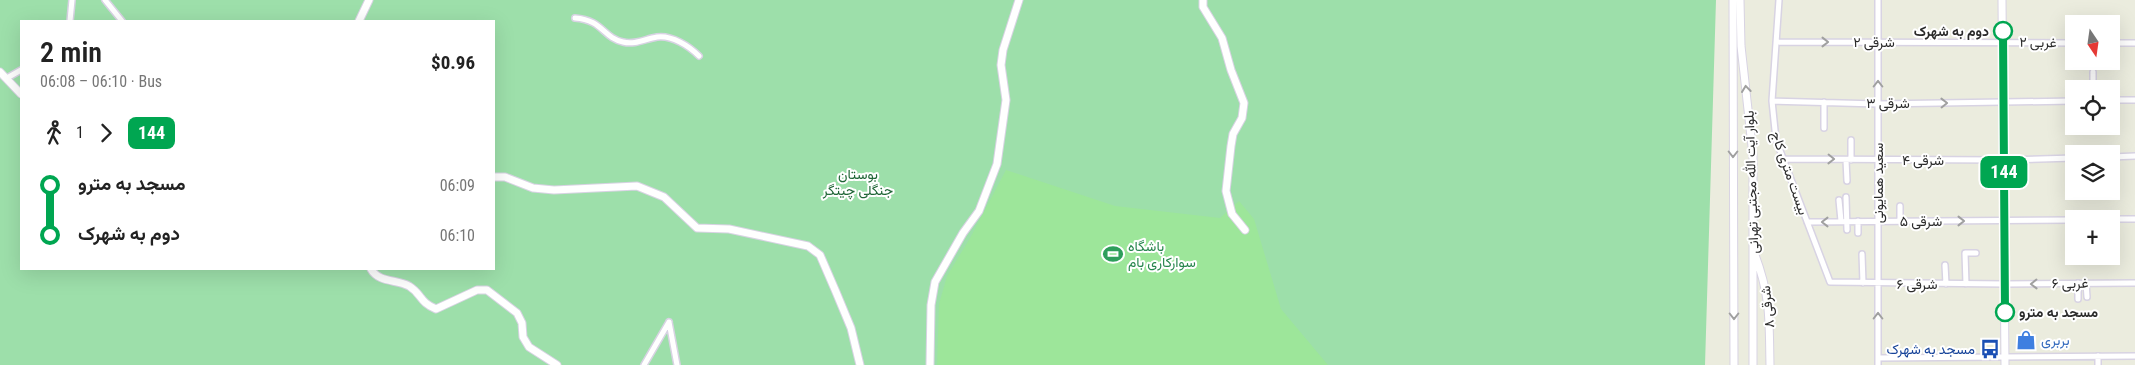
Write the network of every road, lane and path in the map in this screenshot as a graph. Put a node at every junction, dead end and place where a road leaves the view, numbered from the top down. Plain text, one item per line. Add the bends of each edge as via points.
1 (72, 0) edge
2 (105, 0) edge
3 (369, 0) edge
4 (1019, 0) edge
5 (1203, 0) edge
6 (1732, 0) edge
7 (1740, 0) edge
8 (1779, 0) edge
9 (1878, 0) edge
10 (2002, 0) edge
11 (575, 18) dead end
12 (70, 20) edge
13 (121, 20) edge
14 (359, 20) edge
15 (1776, 42) junction
16 (1878, 42) junction
17 (2003, 42) junction
18 (2065, 43) edge
19 (2120, 43) edge
20 (2135, 43) edge
21 (699, 56) dead end
22 (20, 71) edge
23 (0, 72) edge
24 (2093, 72) dead end
25 (7, 78) junction
26 (2093, 80) edge
27 (20, 93) edge
28 (2120, 100) edge
29 (2135, 100) edge
30 (1772, 101) junction
31 (2065, 101) edge
32 (1824, 102) junction
33 (2003, 102) junction
34 (1878, 104) junction
35 (1824, 128) dead end
36 (1850, 140) dead end
37 (2135, 156) edge
38 (2120, 157) edge
39 (2065, 158) edge
40 (1783, 159) junction
41 (1849, 160) junction
42 (1878, 160) junction
43 (2004, 160) junction
44 (495, 177) edge
45 (1847, 181) dead end
46 (1846, 197) dead end
47 (1839, 200) dead end
48 (1900, 206) dead end
49 (2120, 219) edge
50 (2135, 219) edge
51 (2065, 220) edge
52 (1858, 221) junction
53 (1878, 221) junction
54 (1900, 221) junction
55 (2004, 221) junction
56 (1807, 222) junction
57 (1841, 222) junction
58 (1849, 222) junction
59 (1245, 230) dead end
60 (1847, 230) dead end
61 (1858, 233) dead end
62 (1753, 251) junction
63 (1976, 253) dead end
64 (1862, 254) dead end
65 (1945, 265) dead end
66 (371, 270) edge
67 (1830, 282) joint
68 (1863, 283) junction
69 (2078, 283) junction
70 (2086, 283) junction
71 (2135, 283) edge
72 (1878, 284) junction
73 (1946, 284) junction
74 (1966, 284) junction
75 (2005, 284) junction
76 (2087, 297) dead end
77 (2078, 299) dead end
78 (2098, 356) junction
79 (2135, 356) edge
80 (1878, 358) junction
81 (2005, 361) edge
82 (557, 365) edge
83 (644, 365) edge
84 (678, 365) edge
85 (860, 365) edge
86 (930, 365) edge
87 (1734, 365) edge
88 (1753, 365) edge
89 (1770, 365) edge
90 (1878, 365) edge
91 (2098, 365) edge

1 - 12 street
2 - 13 street
3 - 14 street
4 - 86 street via 1003,50 1001,65 1006,100 997,164 979,211 935,282 930,305
5 - 59 street via 1203,7 1222,38 1244,103 1242,118 1232,140 1226,191 1232,214
6 -> 87 street, بلوار آیت الله مجتبی تهرانی
62 -> 7 street, بلوار آیت الله مجتبی تهرانی via 1753,155 1741,46
8 - 15 street, بیست متری کاج
9 - 16 street, سعید همایونی
10 - 17 street
11 - 21 street via 589,19 621,42 633,44 669,37
15 -> 16 street, ۲ شرقی
15 - 30 street, بیست متری کاج
16 - 17 street, ۲ شرقی
34 -> 16 street, سعید همایونی
17 - 18 street, ۲ غربی
17 - 33 street
19 - 20 street
22 - 25 street
23 - 25 street
24 - 26 street
25 - 27 street
28 - 29 street
30 - 32 street, ۳ شرقی
30 - 40 street, بیست متری کاج via 1776,140
31 - 33 street, ۳ شرقی
32 - 34 street, ۳ شرقی
32 - 35 street
34 -> 33 street, ۳ شرقی
33 - 43 street
34 - 42 street, سعید همایونی
36 - 41 street
37 - 38 street
39 - 43 street, ۴ شرقی
40 -> 41 street, ۴ شرقی
40 - 56 street, بیست متری کاج
41 - 42 street, ۴ شرقی
41 - 45 street
42 - 43 street, ۴ شرقی
42 - 53 street, سعید همایونی
43 - 55 street
44 - 85 street via 505,177 533,188 554,190 638,186 664,197 697,228 729,229 808,246 820,255 851,328
46 - 58 street
47 - 57 street
48 - 54 street
49 - 50 street
51 - 55 street, ۵ شرقی
52 - 53 street, ۵ شرقی
52 - 58 street, ۵ شرقی
52 - 61 street
53 - 54 street, ۵ شرقی
53 - 72 street, سعید همایونی
54 -> 55 street, ۵ شرقی
55 - 75 street
57 -> 56 street, ۵ شرقی
56 - 67 street, بیست متری کاج
57 - 58 street, ۵ شرقی
58 - 60 street
62 - 88 street, بلوار آیت الله مجتبی تهرانی
62 - 89 street, ۸ شرقی via 1768,300
63 - 74 street via 1965,253
64 - 68 street
65 - 73 street
66 - 82 street via 384,280 408,286 425,304 436,309 477,290 487,290 517,313 529,347
67 - 68 street, ۶ شرقی
68 - 72 street, ۶ شرقی
69 - 70 street, ۶ غربی
69 -> 75 street, ۶ غربی
69 - 77 street
70 - 71 street, ۶ غربی
70 - 76 street
72 - 73 street, ۶ شرقی
80 -> 72 street, سعید همایونی
73 - 74 street, ۶ شرقی
74 - 75 street, ۶ شرقی
75 - 81 street
78 - 79 street
78 - 81 street
78 - 91 street
80 - 81 street
80 - 90 street, سعید همایونی
83 - 84 street via 669,322

